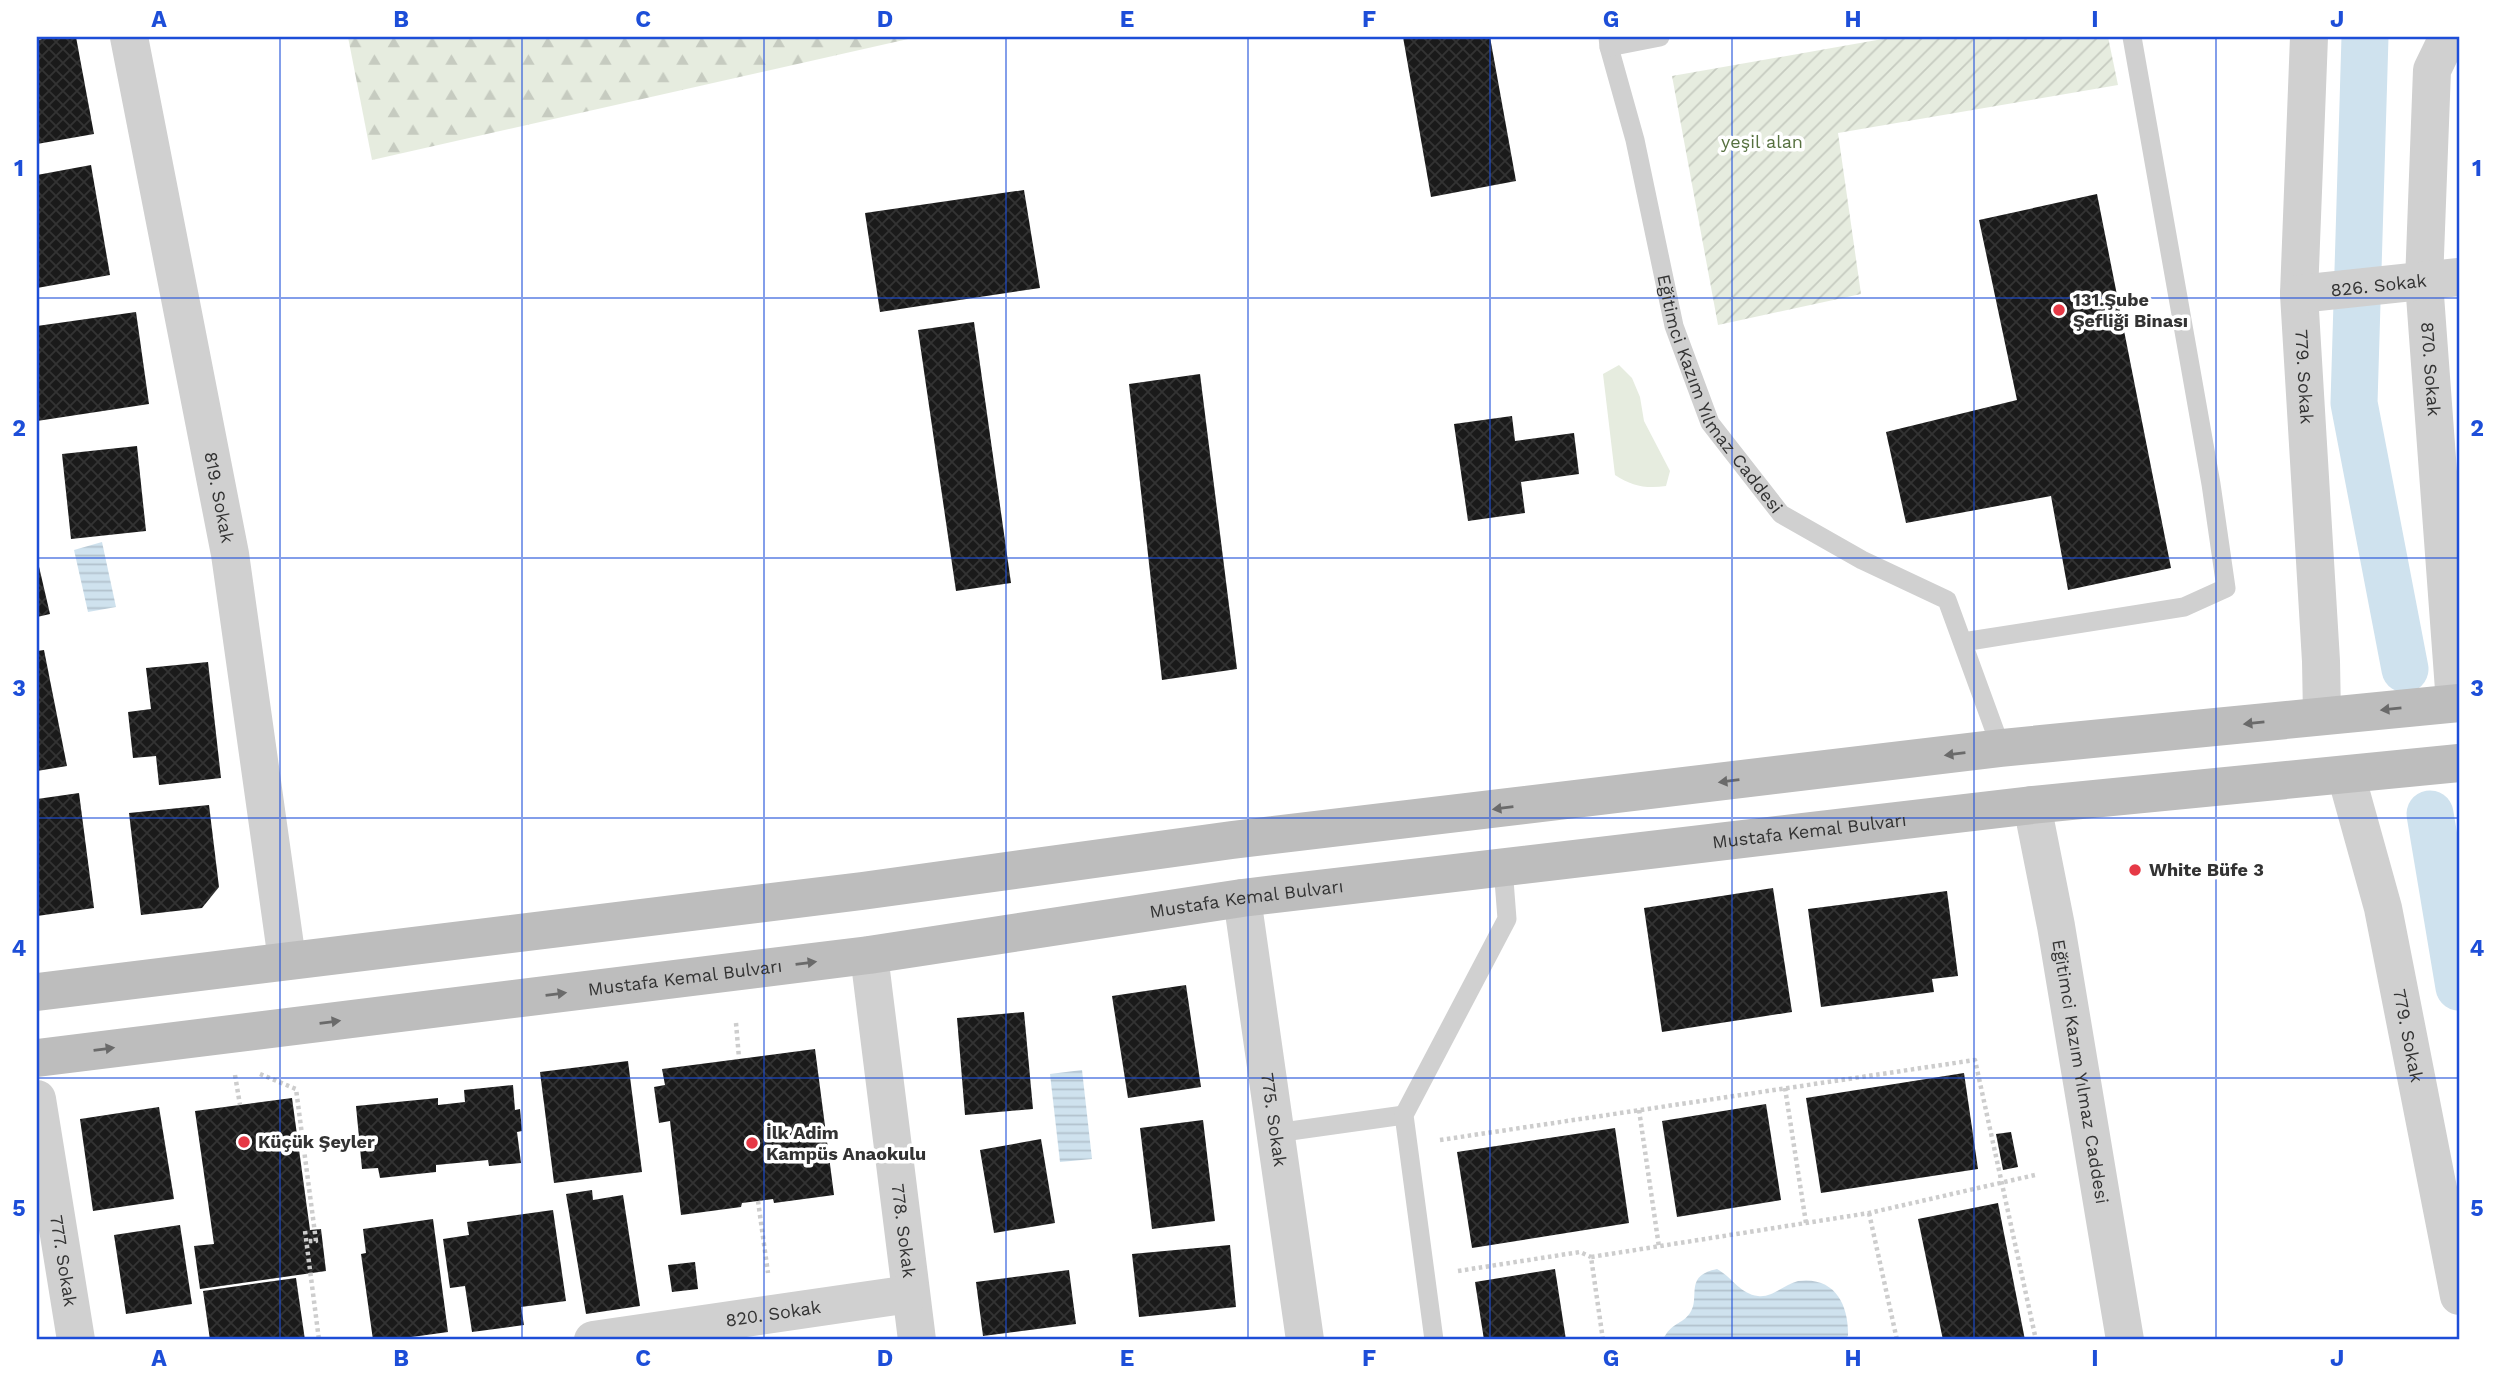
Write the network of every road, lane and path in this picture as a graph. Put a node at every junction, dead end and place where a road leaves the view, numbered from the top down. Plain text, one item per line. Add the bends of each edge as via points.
1 (129, 37) edge
2 (1660, 37) edge
3 (2132, 37) edge
4 (2309, 37) edge
5 (2448, 37) edge
6 (1609, 42) edge
7 (2442, 279) edge
8 (2299, 294) junction
9 (1964, 642) junction
10 (2457, 703) edge
11 (2322, 716) junction
12 (2001, 748) junction
13 (2459, 763) edge
14 (2346, 775) junction
15 (2032, 805) junction
16 (1503, 867) junction
17 (1242, 898) junction
18 (869, 956) junction
19 (287, 960) junction
20 (37, 992) edge
21 (736, 1023) dead end
22 (37, 1058) edge
23 (739, 1058) dead end
24 (234, 1067) dead end
25 (256, 1072) dead end
26 (246, 1074) dead end
27 (236, 1075) junction
28 (1785, 1088) junction
29 (37, 1099) edge
30 (240, 1105) dead end
31 (1639, 1110) junction
32 (1405, 1115) junction
33 (1276, 1133) junction
34 (1437, 1141) dead end
35 (2035, 1175) dead end
36 (2002, 1183) junction
37 (758, 1201) dead end
38 (1869, 1213) junction
39 (1806, 1223) junction
40 (305, 1231) dead end
41 (307, 1241) junction
42 (1659, 1247) junction
43 (1591, 1258) junction
44 (1453, 1259) dead end
45 (768, 1277) dead end
46 (910, 1294) junction
47 (2459, 1296) edge
48 (76, 1340) edge
49 (319, 1340) edge
50 (593, 1340) edge
51 (916, 1340) edge
52 (1306, 1340) edge
53 (1434, 1340) edge
54 (1603, 1340) edge
55 (1897, 1340) edge
56 (2036, 1340) edge
57 (2126, 1340) edge

1 - 19 street, 819. Sokak via 230,554
2 - 6 lane, Eğitimci Kazım Yılmaz Caddesi
3 - 9 lane via 2226,588 2184,607
4 - 8 street, 779. Sokak
5 - 7 street, 870. Sokak via 2431,70
6 - 9 lane, Eğitimci Kazım Yılmaz Caddesi via 1674,326 1710,424 1781,514 1862,560 1947,600
7 - 8 street, 826. Sokak
7 - 10 street, 870. Sokak
8 - 11 street, 779. Sokak
9 - 12 lane, Eğitimci Kazım Yılmaz Caddesi
10 -> 11 main road
11 -> 12 main road
12 -> 19 main road
13 - 14 main road, Mustafa Kemal Bulvarı
14 - 15 main road, Mustafa Kemal Bulvarı
14 - 47 street, 779. Sokak via 2383,908
15 - 16 main road, Mustafa Kemal Bulvarı
15 - 57 street, Eğitimci Kazım Yılmaz Caddesi
16 - 17 main road, Mustafa Kemal Bulvarı
16 - 32 lane via 1507,919
17 - 18 main road, Mustafa Kemal Bulvarı
17 - 33 street, 775. Sokak
22 -> 18 main road, Mustafa Kemal Bulvarı
18 - 46 street, 778. Sokak
19 - 20 main road
21 - 23 path
24 - 27 path
25 - 41 path via 296,1089 316,1241
26 - 27 path
27 - 30 path
28 - 31 path
28 - 36 path via 1975,1060
28 - 39 path
29 - 48 street, 777. Sokak
31 - 34 path
31 - 42 path
32 - 33 lane
32 - 53 lane
33 - 52 street, 775. Sokak
35 - 36 path
36 - 38 path
36 - 56 path
37 - 45 path
38 - 39 path
38 - 55 path
39 - 42 path
40 - 41 path
41 - 49 path
42 - 43 path
43 - 44 path via 1580,1252 1455,1272
43 - 54 path
46 - 50 street, 820. Sokak
46 - 51 street, 778. Sokak

